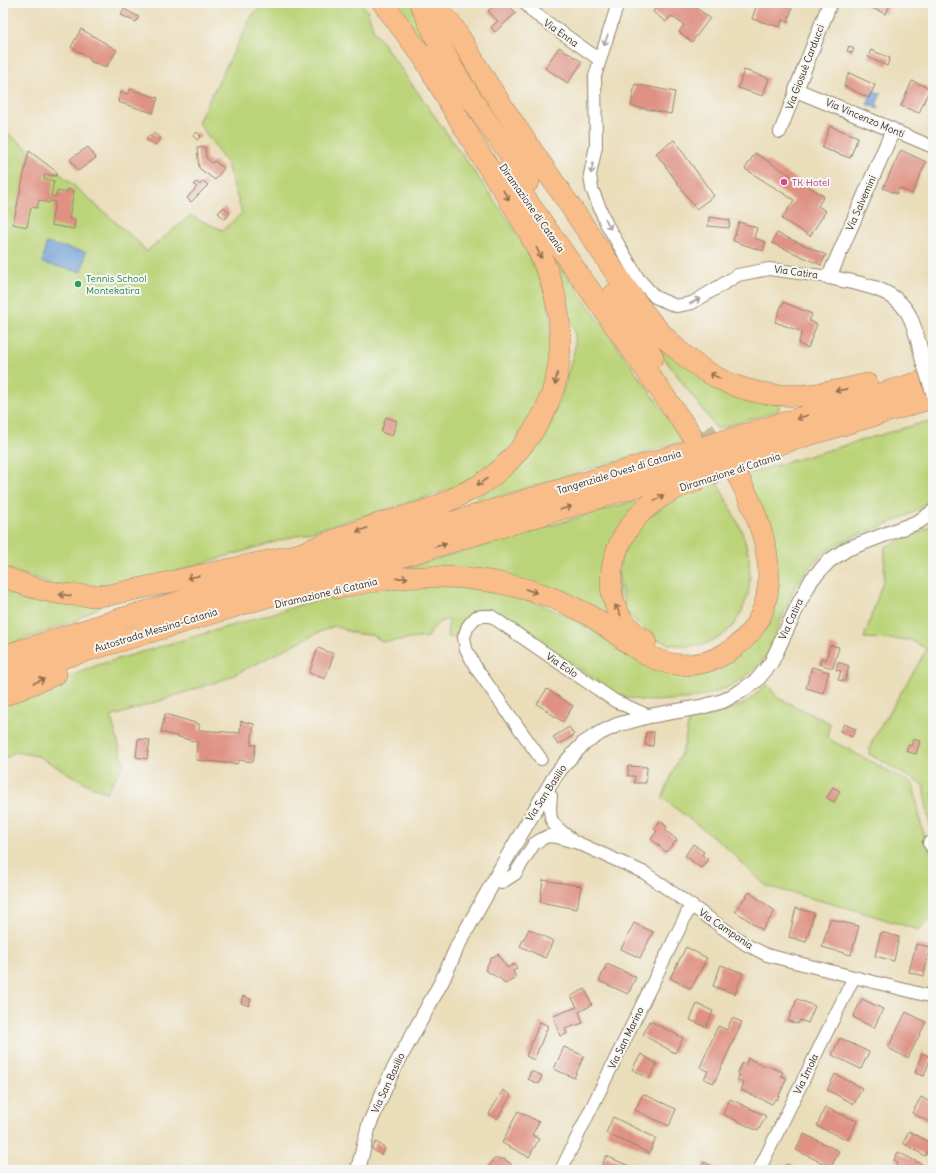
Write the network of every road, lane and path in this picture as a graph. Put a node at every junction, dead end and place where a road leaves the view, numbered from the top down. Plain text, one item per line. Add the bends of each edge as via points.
1 (369, 3) edge
2 (383, 3) edge
3 (420, 3) edge
4 (433, 3) edge
5 (525, 3) edge
6 (618, 3) edge
7 (830, 3) edge
8 (421, 53) junction
9 (600, 60) junction
10 (796, 90) junction
11 (456, 115) junction
12 (893, 130) junction
13 (780, 132) dead end
14 (933, 147) edge
15 (504, 169) junction
16 (829, 277) junction
17 (653, 358) junction
18 (930, 368) edge
19 (933, 392) edge
20 (933, 398) edge
21 (893, 410) junction
22 (933, 512) edge
23 (305, 568) junction
24 (3, 576) edge
25 (186, 622) junction
26 (156, 630) junction
27 (3, 656) edge
28 (3, 678) edge
29 (3, 696) edge
30 (649, 716) junction
31 (541, 759) dead end
32 (551, 796) junction
33 (578, 843) junction
34 (501, 883) junction
35 (691, 905) junction
36 (854, 977) junction
37 (442, 981) junction
38 (933, 997) edge
39 (358, 1170) edge
40 (561, 1170) edge
41 (759, 1170) edge

1 - 11 highway
2 - 8 highway, Diramazione di Catania
3 - 17 highway via 437,41 461,83
4 - 17 highway, Diramazione di Catania via 471,76 586,249
18 -> 4 highway via 845,389 804,396 757,392 729,383 703,370 665,339 643,313 494,94 453,27
5 - 9 street, Via Enna via 534,14
6 -> 9 street
7 - 10 street, Via Giosuè Carducci
8 - 11 highway
8 - 15 highway, Diramazione di Catania
9 -> 16 street, Via Catira via 595,76 596,146 590,175 592,189 606,223 638,278 655,297 676,306 692,303 738,275 768,269
10 - 12 street, Via Vincenzo Monti
10 - 13 street, Via Giosuè Carducci
11 - 15 highway
11 -> 23 highway via 539,251 548,274 558,310 560,330 560,358 553,389 542,416 524,445 504,467 479,485 425,510 371,526
12 - 14 street, Via Vincenzo Monti
12 - 16 street, Via Salvemini
15 - 17 highway, Diramazione di Catania via 698,432
16 - 18 street, Via Catira via 882,290 900,302 912,320
18 - 19 street, Via Catira, bridge
18 -> 23 highway, Tangenziale Ovest di Catania
20 - 21 highway, Tangenziale Ovest di Catania
23 -> 21 highway, Tangenziale Ovest di Catania
25 -> 21 highway, Diramazione di Catania via 246,613 324,592 388,579 460,578 501,583 570,606 590,616 636,648 662,661 685,665 707,662 729,652 747,636 760,617 767,593 768,567 764,538 754,509 730,477 753,540 758,567 753,601 739,627 728,638 714,647 693,652 660,648 640,637 624,620 613,600 611,589 612,567 625,534 640,514 674,489 825,442
22 - 30 street, Via Catira via 918,522 847,549 829,561 812,579 771,663 757,680 742,692 716,703
23 -> 24 highway via 94,596 39,590
23 - 25 highway, Autostrada Messina-Catania
23 - 27 highway, Autostrada Messina-Catania via 123,618
25 - 26 highway, Autostrada Messina-Catania
26 - 28 highway, Autostrada Messina-Catania
29 -> 26 highway via 117,651
30 - 31 street, Via Eolo via 615,701 491,616 476,617 468,626 464,637 466,649 476,668
30 - 32 street, Via San Basilio via 588,750
30 - 37 street, Via San Basilio via 617,724 600,733 583,744 562,767 505,861 458,945
32 - 33 street via 550,812 553,825
32 - 34 street, Via San Basilio
33 - 34 street via 548,836 540,840 534,844 515,874
33 - 35 street, Via Campania via 645,873
34 - 37 street, Via San Basilio via 464,950
35 - 36 street, Via Campania via 747,946 766,954
35 - 40 street, Via San Marino
36 - 38 street, Via Campania
36 - 41 street, Via Imola
37 - 39 street, Via San Basilio via 390,1074 369,1125

